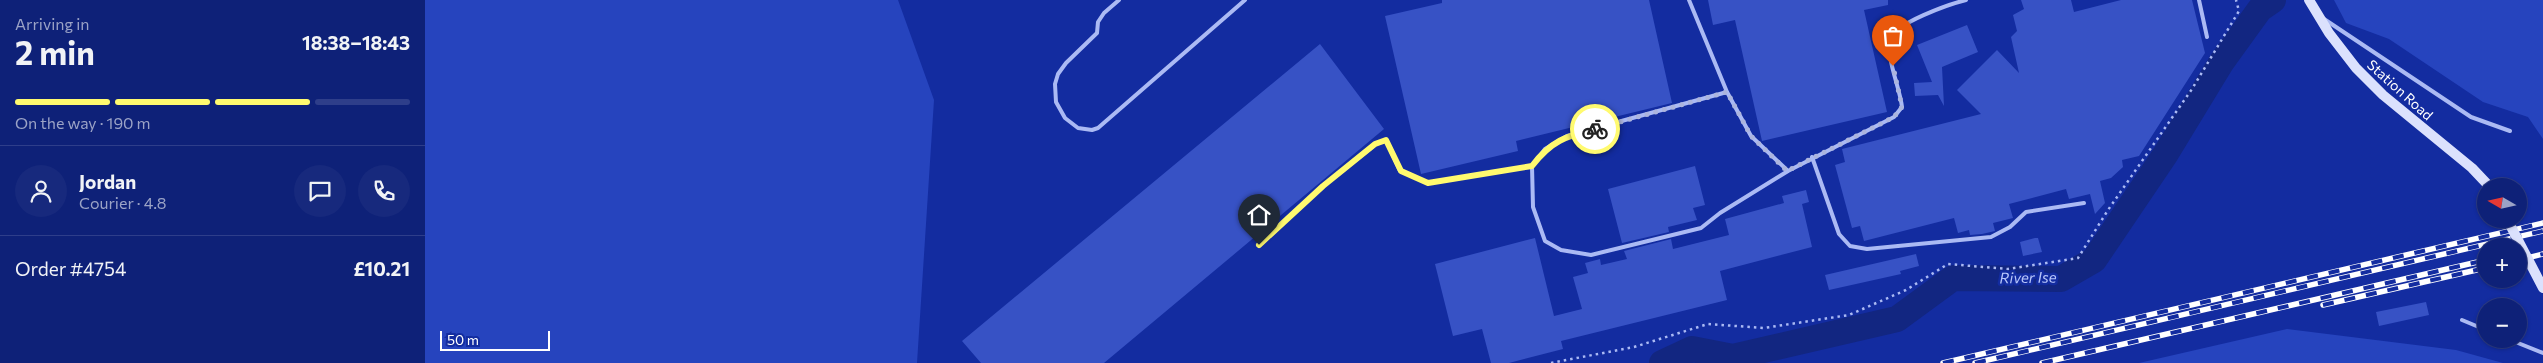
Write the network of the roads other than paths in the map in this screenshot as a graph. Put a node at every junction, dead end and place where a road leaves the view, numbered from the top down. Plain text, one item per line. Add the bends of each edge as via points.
1 (1119, 0) edge
2 (1245, 0) edge
3 (1689, 0) edge
4 (1966, 0) edge
5 (2199, 0) edge
6 (2309, 0) edge
7 (2318, 15) junction
8 (2207, 37) dead end
9 (1727, 92) junction
10 (2510, 131) dead end
11 (1812, 157) junction
12 (1532, 166) junction
13 (1787, 171) junction
14 (2481, 178) edge
15 (2084, 203) dead end
16 (2512, 228) edge
17 (1259, 245) dead end
18 (2543, 288) edge
19 (2462, 320) dead end
20 (2477, 326) edge
21 (2527, 347) edge
22 (2543, 353) edge

1 - 2 lane via 1103,13 1097,33 1058,74 1056,102 1065,118 1078,128 1098,128
3 - 9 lane
4 - 11 lane via 1946,5 1905,25 1890,39 1902,107 1894,117
5 - 8 lane
6 - 7 street, Station Road
7 - 10 lane via 2471,117
7 - 14 street, Station Road via 2355,68
9 - 12 lane via 1567,136 1545,148
9 - 13 lane via 1751,136
11 - 13 lane
11 - 15 lane via 1839,234 1850,246 1867,249 1991,237 2010,227 2026,212
12 - 13 lane via 1533,207 1545,241 1561,250 1591,255 1701,228
12 - 17 lane via 1428,183 1401,171 1386,140 1375,144 1323,186
16 - 18 street, bridge
19 - 20 lane
21 - 22 lane

